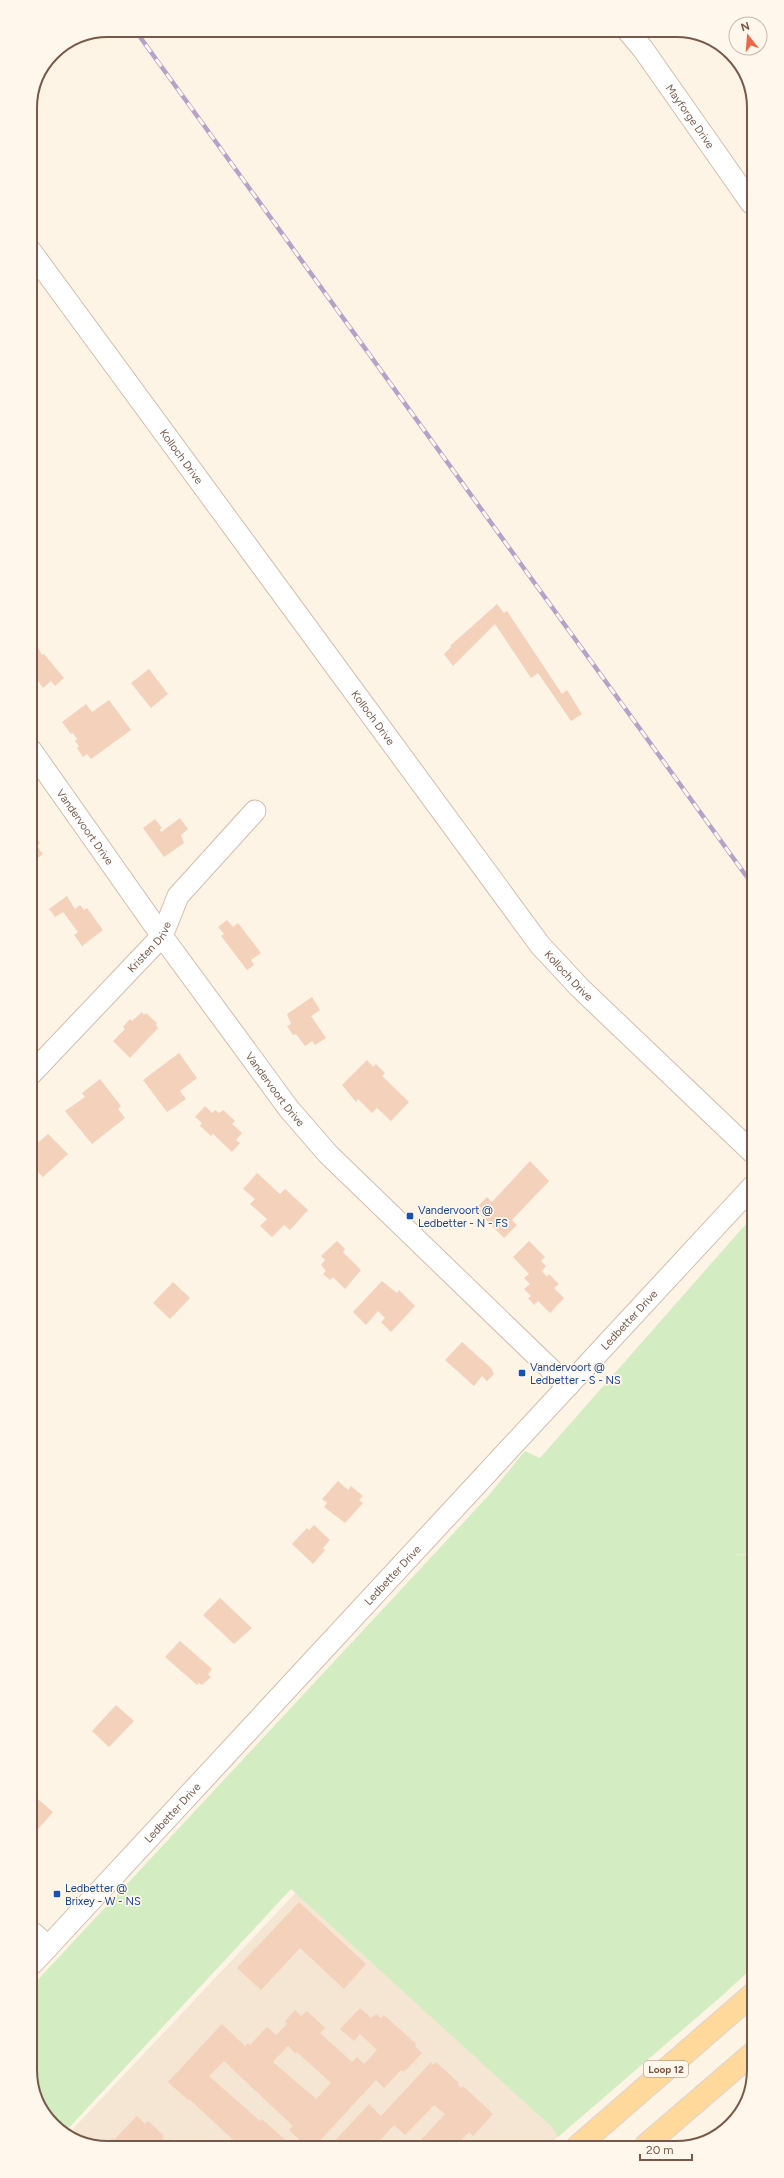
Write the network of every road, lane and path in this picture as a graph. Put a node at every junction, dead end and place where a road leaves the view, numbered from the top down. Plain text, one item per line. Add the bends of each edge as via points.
1 (632, 37) edge
2 (747, 197) edge
3 (37, 260) edge
4 (37, 759) edge
5 (255, 811) dead end
6 (162, 936) junction
7 (37, 1068) edge
8 (747, 1147) edge
9 (747, 1192) edge
10 (568, 1386) junction
11 (37, 1937) edge
12 (48, 1947) junction
13 (37, 1959) edge
14 (747, 1999) edge
15 (747, 2058) edge
16 (584, 2141) edge
17 (652, 2141) edge

1 - 2 street, Mayforge Drive
3 - 8 street, Kolloch Drive via 540,945 580,988
4 - 6 street, Vandervoort Drive
5 - 6 street, Kristen Drive via 178,896
6 - 7 street, Kristen Drive
6 - 10 street, Vandervoort Drive via 289,1109 328,1154
9 - 10 street, Ledbetter Drive
10 - 12 street, Ledbetter Drive
11 - 12 street
12 - 13 street, Ledbetter Drive
14 - 16 main road, Loop 12
15 - 17 main road

